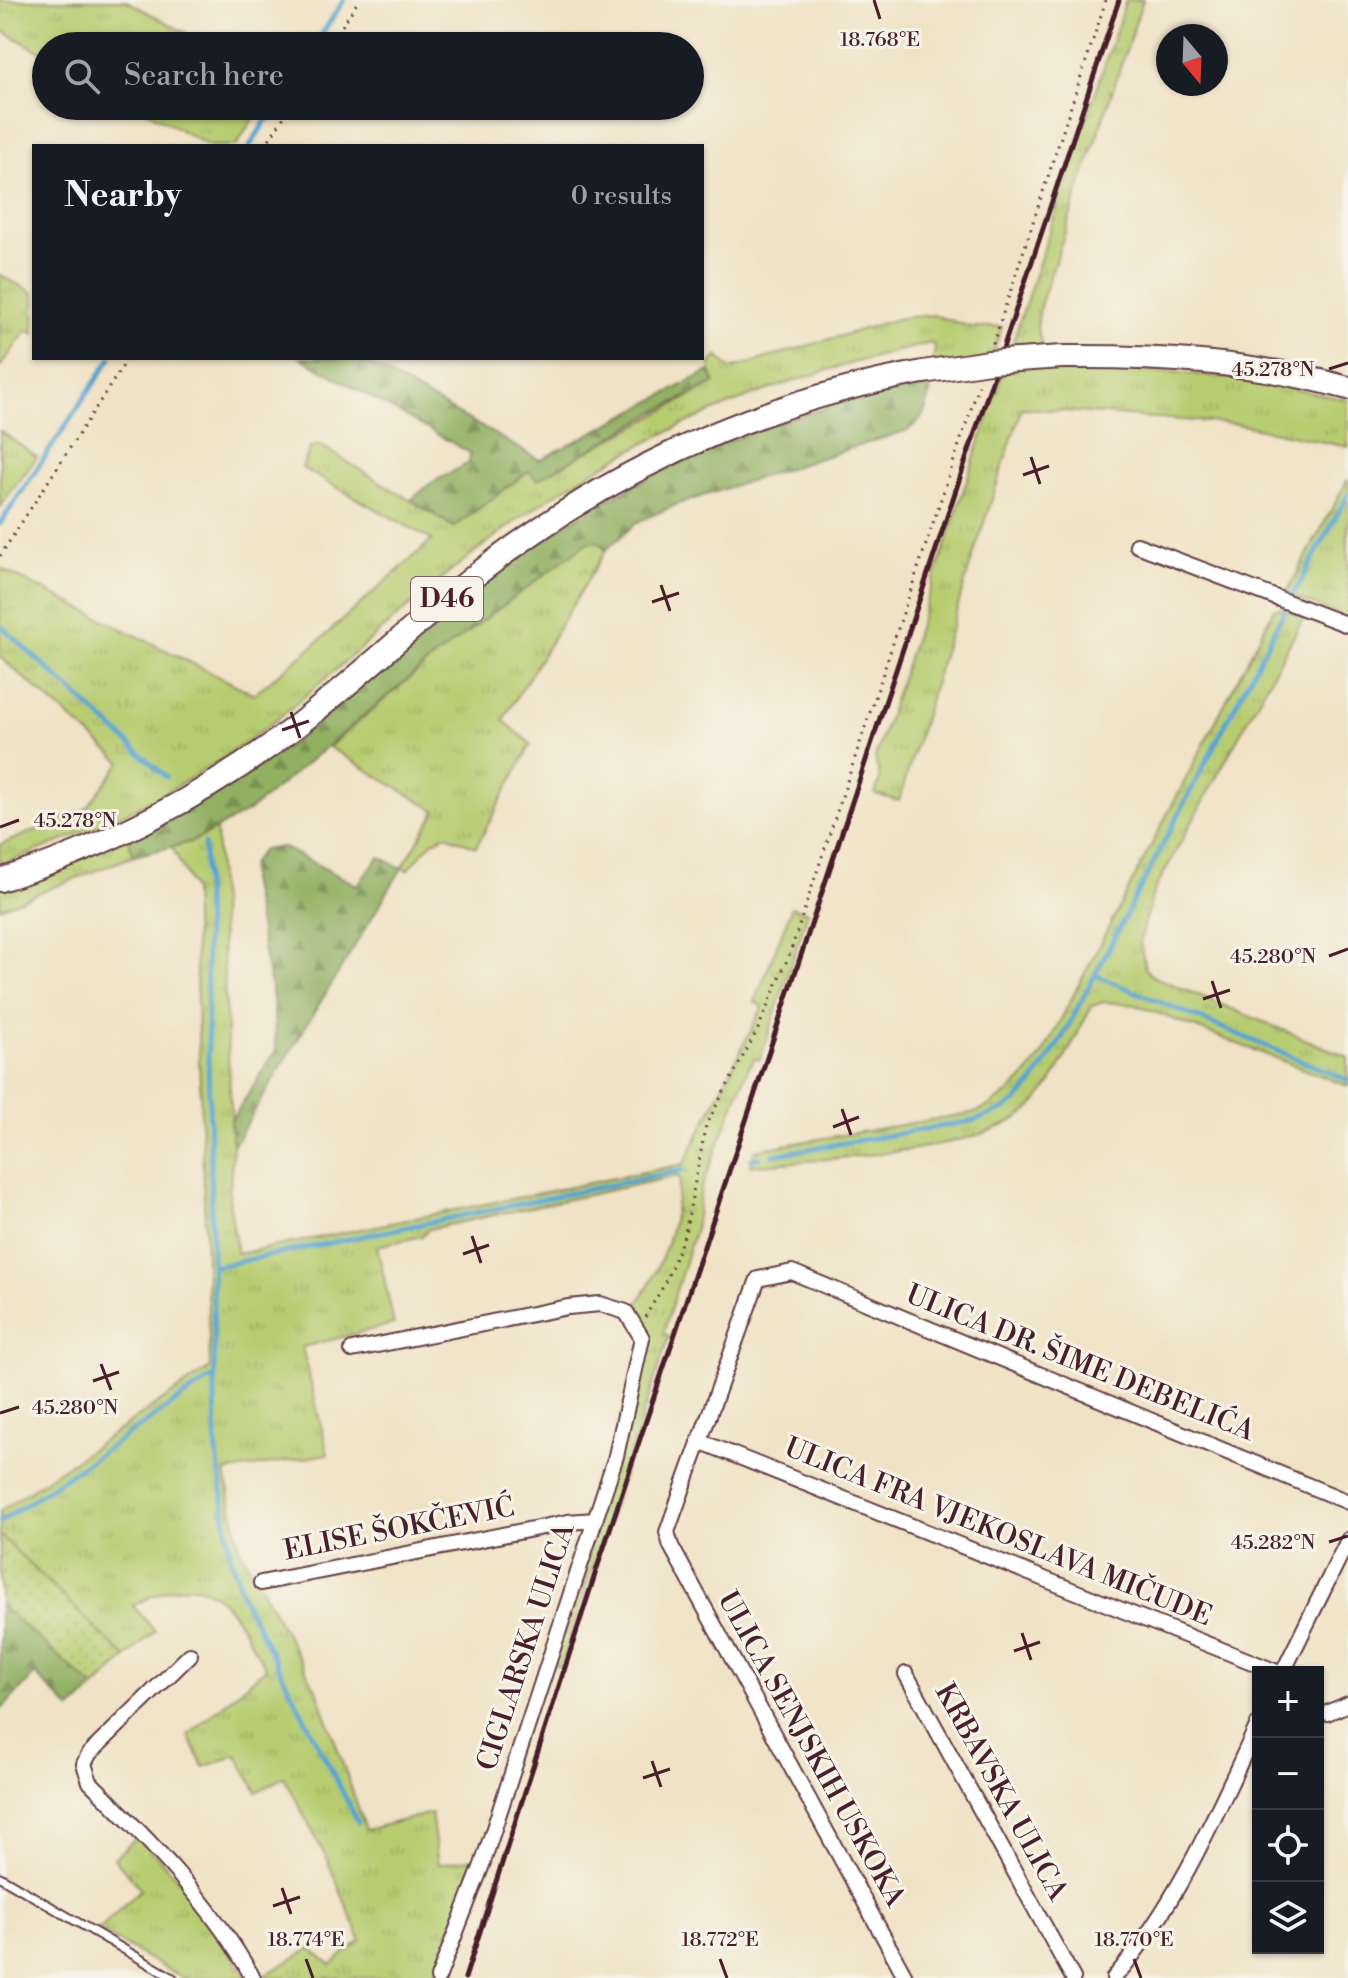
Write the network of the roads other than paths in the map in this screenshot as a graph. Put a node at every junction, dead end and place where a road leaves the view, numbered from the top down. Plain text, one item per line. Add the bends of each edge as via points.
1 (1348, 388) edge
2 (1137, 545) dead end
3 (1348, 625) edge
4 (0, 880) edge
5 (352, 1350) dead end
6 (699, 1441) junction
7 (1348, 1502) edge
8 (595, 1520) junction
9 (1348, 1540) edge
10 (261, 1583) dead end
11 (190, 1655) dead end
12 (1265, 1666) edge
13 (1283, 1666) edge
14 (906, 1674) dead end
15 (1348, 1704) edge
16 (1327, 1713) dead end
17 (1252, 1737) edge
18 (0, 1877) edge
19 (173, 1978) edge
20 (253, 1978) edge
21 (438, 1978) edge
22 (906, 1978) edge
23 (1073, 1978) edge
24 (1114, 1978) edge

1 - 4 main road, D46, bridge via 1212,362 1062,357 881,379 772,412 701,440 529,535 270,746 154,815
2 - 3 street
5 - 8 street, CIGLARSKA ULICA via 568,1307 600,1304 626,1312 642,1338
6 - 7 street, ULICA DR. ŠIME DEBELIĆA via 758,1279 792,1272
6 - 12 street, ULICA FRA VJEKOSLAVA MIČUDE
6 - 22 street, ULICA SENJSKIH USKOKA via 667,1532 671,1546
8 - 10 street, ELISE ŠOKČEVIĆ
8 - 21 street, CIGLARSKA ULICA via 482,1865
9 - 13 street
11 - 20 street via 89,1754 85,1772 207,1908
14 - 23 street, KRBAVSKA ULICA
15 - 16 street
17 - 24 street via 1198,1852 1138,1951
18 - 19 lane

